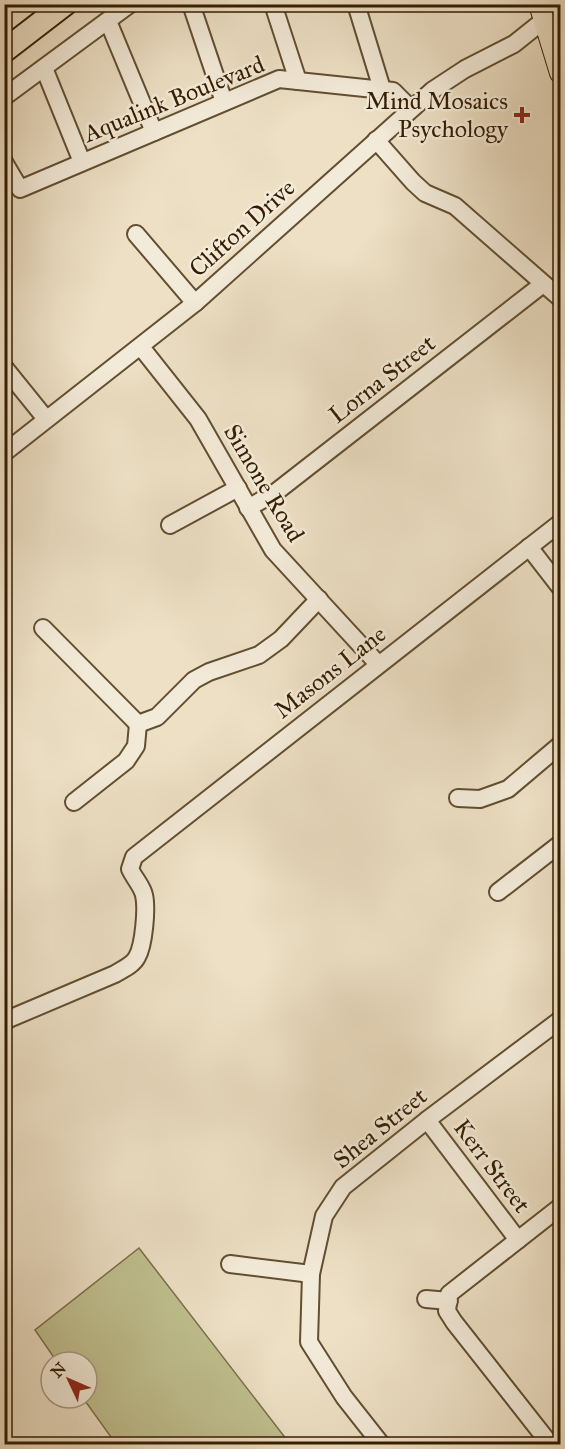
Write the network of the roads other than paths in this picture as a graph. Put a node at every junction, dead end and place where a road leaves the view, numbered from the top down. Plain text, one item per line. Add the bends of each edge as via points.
1 (42, 4) edge
2 (65, 4) edge
3 (130, 4) edge
4 (191, 4) edge
5 (273, 4) edge
6 (356, 4) edge
7 (108, 21) junction
8 (551, 22) edge
9 (4, 36) edge
10 (4, 51) edge
11 (44, 68) junction
12 (561, 73) edge
13 (298, 81) junction
14 (382, 89) junction
15 (4, 97) edge
16 (224, 102) junction
17 (411, 109) junction
18 (154, 132) junction
19 (376, 140) junction
20 (4, 162) edge
21 (82, 162) junction
22 (136, 234) dead end
23 (543, 284) junction
24 (561, 298) edge
25 (195, 303) junction
26 (141, 347) junction
27 (4, 367) edge
28 (46, 418) junction
29 (4, 453) edge
30 (238, 488) junction
31 (248, 508) junction
32 (561, 523) edge
33 (170, 525) dead end
34 (529, 547) junction
35 (561, 587) edge
36 (319, 599) junction
37 (44, 628) dead end
38 (378, 664) junction
39 (138, 724) junction
40 (561, 745) edge
41 (458, 798) dead end
42 (74, 802) dead end
43 (561, 844) edge
44 (498, 892) dead end
45 (561, 1020) edge
46 (4, 1021) edge
47 (427, 1120) junction
48 (561, 1207) edge
49 (518, 1240) junction
50 (230, 1264) dead end
51 (311, 1274) junction
52 (426, 1299) dead end
53 (448, 1301) junction
54 (381, 1444) edge
55 (550, 1444) edge

1 - 9 highway
2 - 10 highway
3 - 7 street
4 - 16 street
5 - 13 street
6 - 14 street
7 - 11 street
7 - 18 street
8 - 12 main road
8 - 17 street, Clifton Drive via 465,69
11 - 15 street
11 - 21 street
13 - 14 street, Aqualink Boulevard
13 - 16 street, Aqualink Boulevard via 279,79
14 - 17 street, Aqualink Boulevard via 393,91
16 - 18 street, Aqualink Boulevard
17 - 19 street, Clifton Drive
18 - 21 street, Aqualink Boulevard
19 - 23 street via 425,193 455,206
19 - 25 street, Clifton Drive
20 - 21 street, Aqualink Boulevard via 20,189
22 - 25 street
23 - 24 street
23 - 31 street, Lorna Street via 276,492
25 - 26 street, Clifton Drive
26 - 28 street, Clifton Drive
26 - 30 street, Simone Road via 198,419
27 - 28 street
28 - 29 street, Clifton Drive
30 - 31 street, Simone Road
30 - 33 street
31 - 36 street, Simone Road via 273,550
32 - 34 street, Masons Lane
34 - 35 street
34 - 38 street, Masons Lane
36 - 38 street, Simone Road
36 - 39 street via 259,655 194,680 157,717
37 - 39 street
38 - 46 street, Masons Lane via 131,862 130,869 144,892 145,904 141,949 136,959 115,974
39 - 42 street via 136,746 126,761
40 - 41 street via 508,789 480,799
43 - 44 street
45 - 47 street, Shea Street
47 - 49 street, Kerr Street
47 - 51 street, Shea Street via 343,1187 324,1216
48 - 49 street
49 - 53 street via 449,1294
50 - 51 street
51 - 54 street, Shea Street via 309,1342 344,1397
52 - 53 street
53 - 55 street via 447,1311 454,1322

